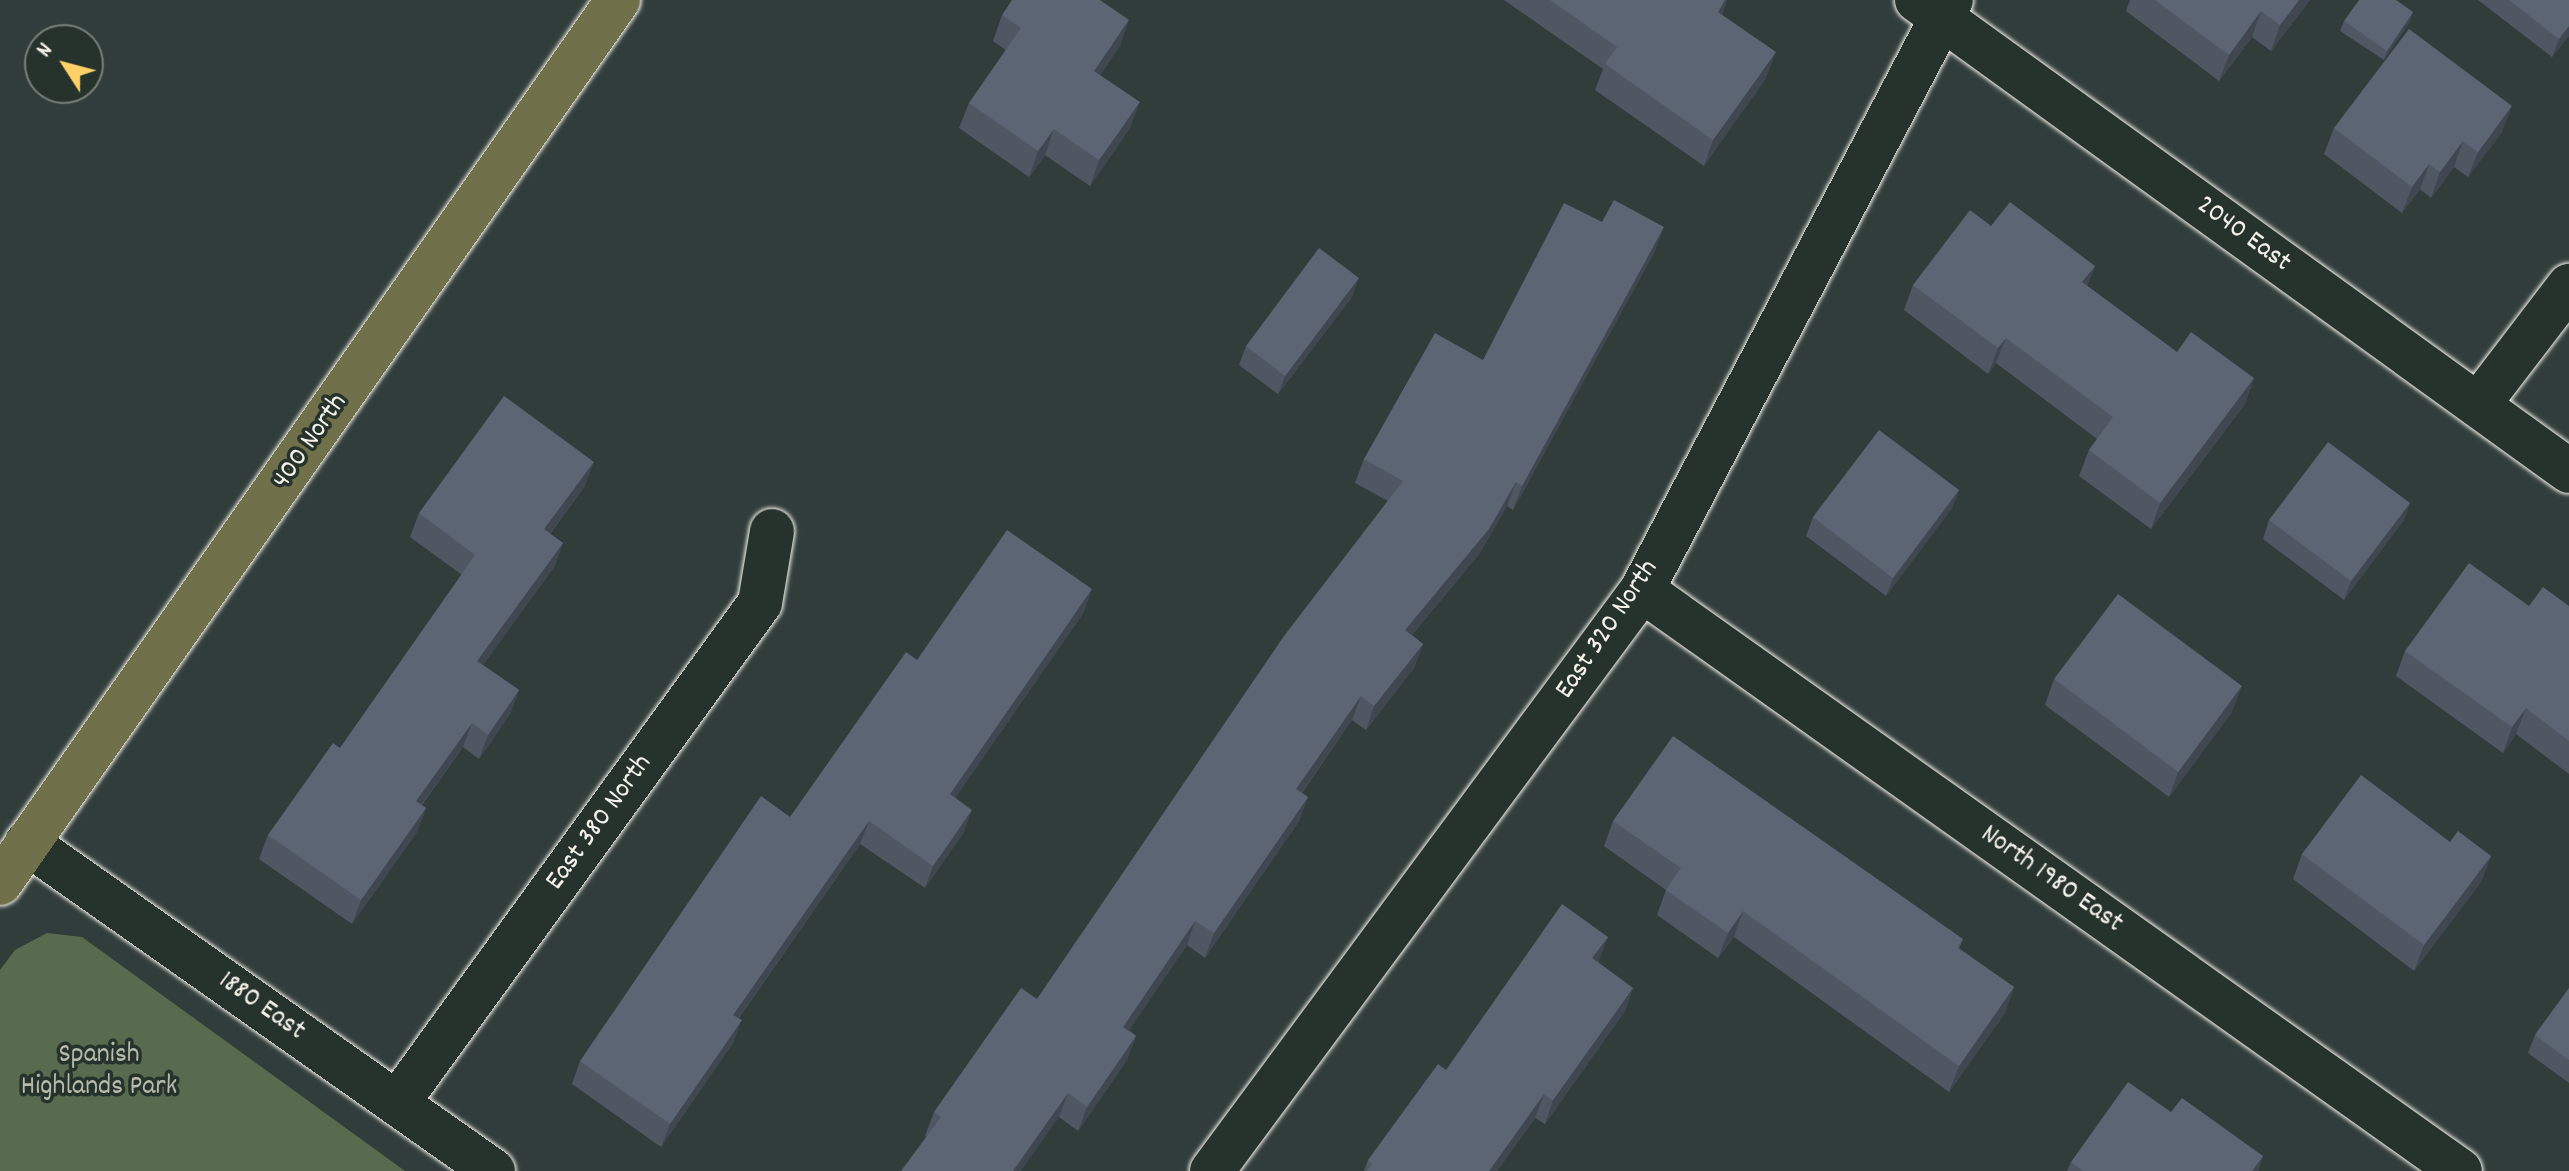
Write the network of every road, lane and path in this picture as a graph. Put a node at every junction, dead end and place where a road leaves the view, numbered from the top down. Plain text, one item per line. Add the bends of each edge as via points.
1 (618, 0) edge
2 (1936, 5) edge
3 (2569, 286) edge
4 (2478, 405) junction
5 (2569, 471) edge
6 (772, 531) dead end
7 (1642, 590) junction
8 (27, 843) junction
9 (0, 883) edge
10 (398, 1102) junction
11 (493, 1171) edge
12 (1212, 1171) edge
13 (2460, 1171) edge

1 - 8 main road, 400 North
2 - 4 street, 2040 East
2 - 7 street, East 320 North
3 - 4 street
4 - 5 street, 2040 East
6 - 10 street, East 380 North via 760,603
7 - 12 street, East 320 North
7 - 13 street, North 1980 East
8 - 9 main road, 400 North
8 - 10 street, 1880 East
10 - 11 street, 1880 East

